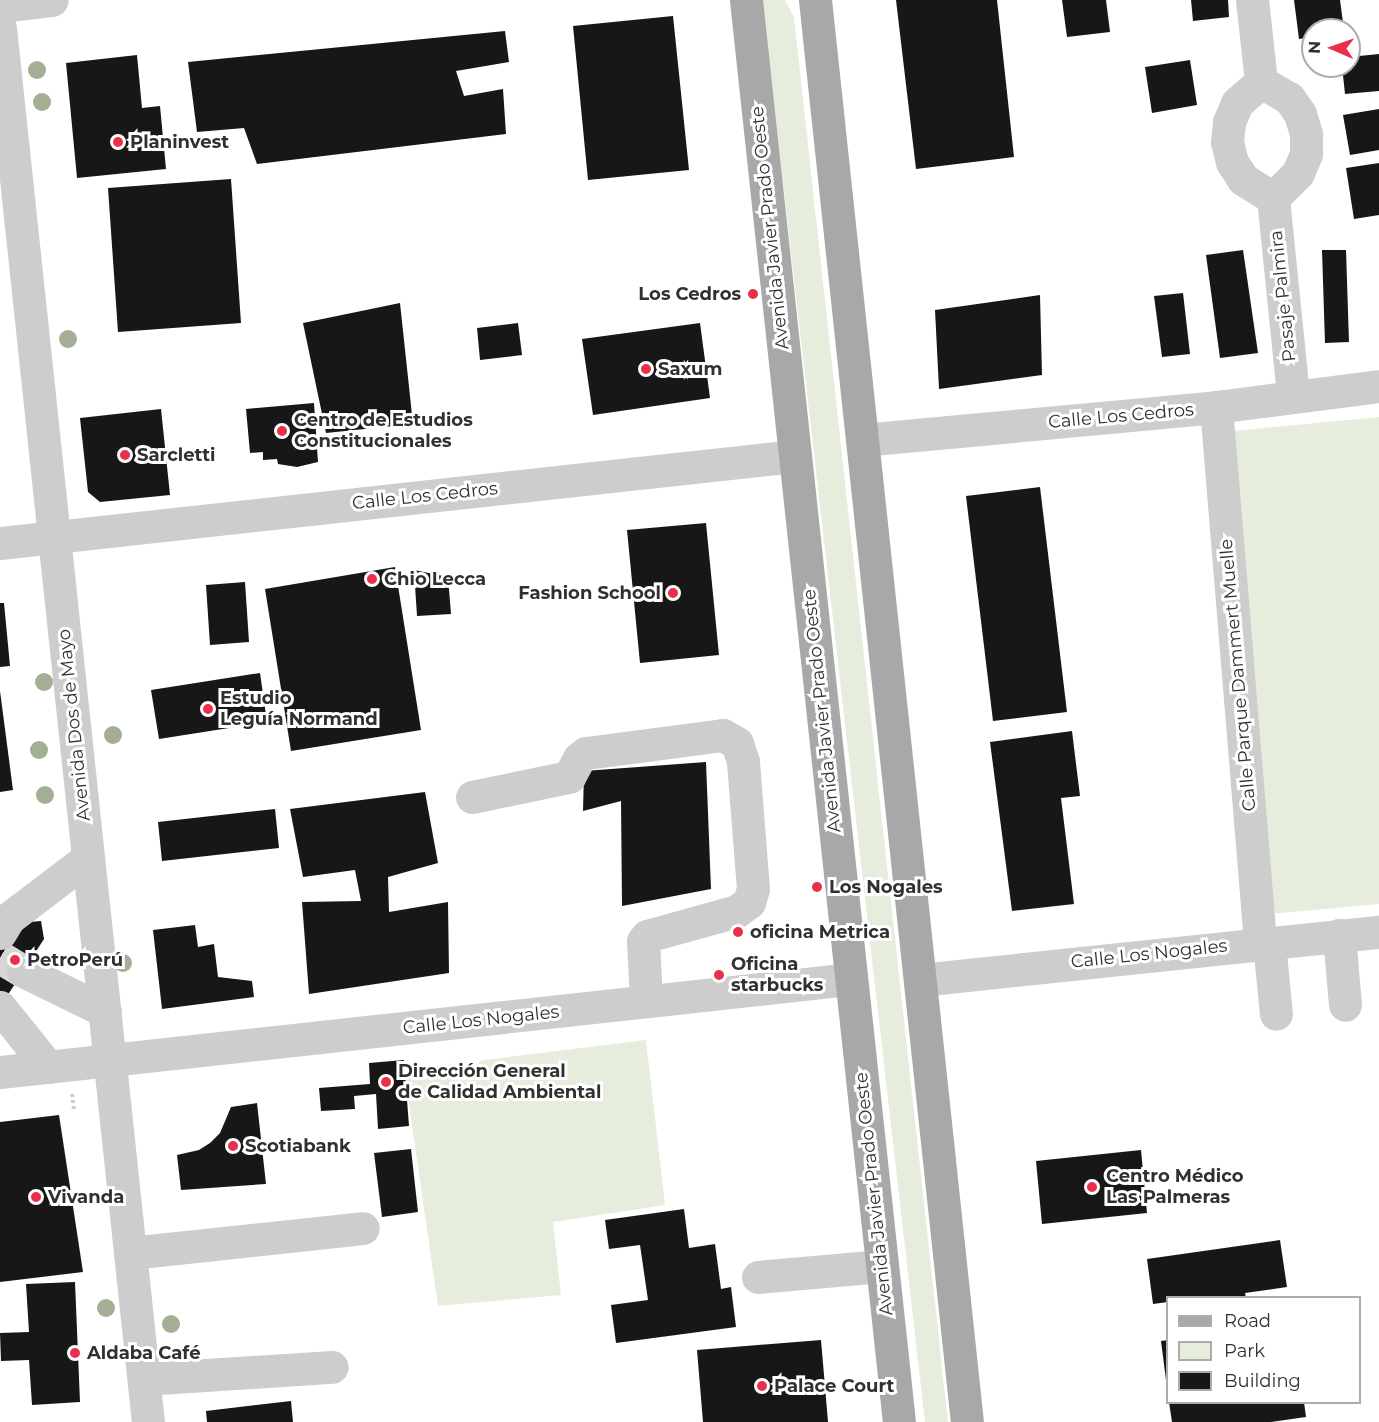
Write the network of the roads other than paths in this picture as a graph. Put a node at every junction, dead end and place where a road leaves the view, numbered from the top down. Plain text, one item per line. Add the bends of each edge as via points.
1 (52, 0) edge
2 (746, 0) edge
3 (815, 0) edge
4 (1252, 0) edge
5 (0, 6) edge
6 (0, 28) edge
7 (1261, 81) junction
8 (1273, 198) junction
9 (1379, 386) edge
10 (1293, 395) junction
11 (1216, 408) junction
12 (862, 440) junction
13 (795, 456) junction
14 (54, 537) junction
15 (0, 543) edge
16 (472, 797) dead end
17 (88, 858) junction
18 (1379, 932) edge
19 (0, 933) edge
20 (1339, 935) junction
21 (1264, 943) junction
22 (23, 971) tunnel mouth
23 (851, 979) junction
24 (920, 980) junction
25 (646, 1001) junction
26 (1345, 1005) dead end
27 (105, 1011) junction
28 (1276, 1014) dead end
29 (5, 1022) edge
30 (110, 1061) junction
31 (0, 1072) edge
32 (60, 1077) junction
33 (363, 1228) dead end
34 (130, 1253) junction
35 (882, 1266) junction
36 (758, 1278) dead end
37 (332, 1367) dead end
38 (144, 1379) junction
39 (148, 1422) edge
40 (899, 1422) edge
41 (967, 1422) edge

1 - 5 street
2 - 13 main road, Avenida Javier Prado Oeste
3 - 12 main road
4 - 7 street
6 - 14 street, Avenida Dos de Mayo
7 - 8 street via 1289,98 1300,114 1306,134 1305,154 1298,173
7 - 8 street via 1237,103 1229,122 1227,142 1232,162 1243,179
8 - 10 street, Pasaje Palmira
9 - 10 street, Calle Los Cedros
10 - 11 street, Calle Los Cedros
11 - 12 street, Calle Los Cedros
11 - 21 street, Calle Parque Dammert Muelle
12 - 24 main road
13 - 14 street, Calle Los Cedros
13 - 23 main road, Avenida Javier Prado Oeste
14 - 15 street, Calle Los Cedros
14 - 17 street, Avenida Dos de Mayo
16 - 25 street via 569,777 586,753 723,735 737,743 743,762 753,889 749,902 737,911 647,936 643,941
17 - 19 street via 9,918
17 - 27 street, Avenida Dos de Mayo
18 - 20 street, Calle Los Nogales
20 - 21 street, Calle Los Nogales
20 - 26 street
21 - 24 street, Calle Los Nogales
21 - 28 street, Calle Parque Dammert Muelle
22 - 27 street
23 - 25 street, Calle Los Nogales
23 - 35 main road, Avenida Javier Prado Oeste
24 - 41 main road
25 - 30 street, Calle Los Nogales
27 - 30 street, Avenida Dos de Mayo
29 - 32 street
30 - 32 street, Calle Los Nogales
30 - 34 street, Avenida Dos de Mayo
31 - 32 street, Calle Los Nogales
33 - 34 street
34 - 38 street, Avenida Dos de Mayo
35 - 36 street
35 - 40 main road, Avenida Javier Prado Oeste
37 - 38 street
38 - 39 street, Avenida Dos de Mayo

